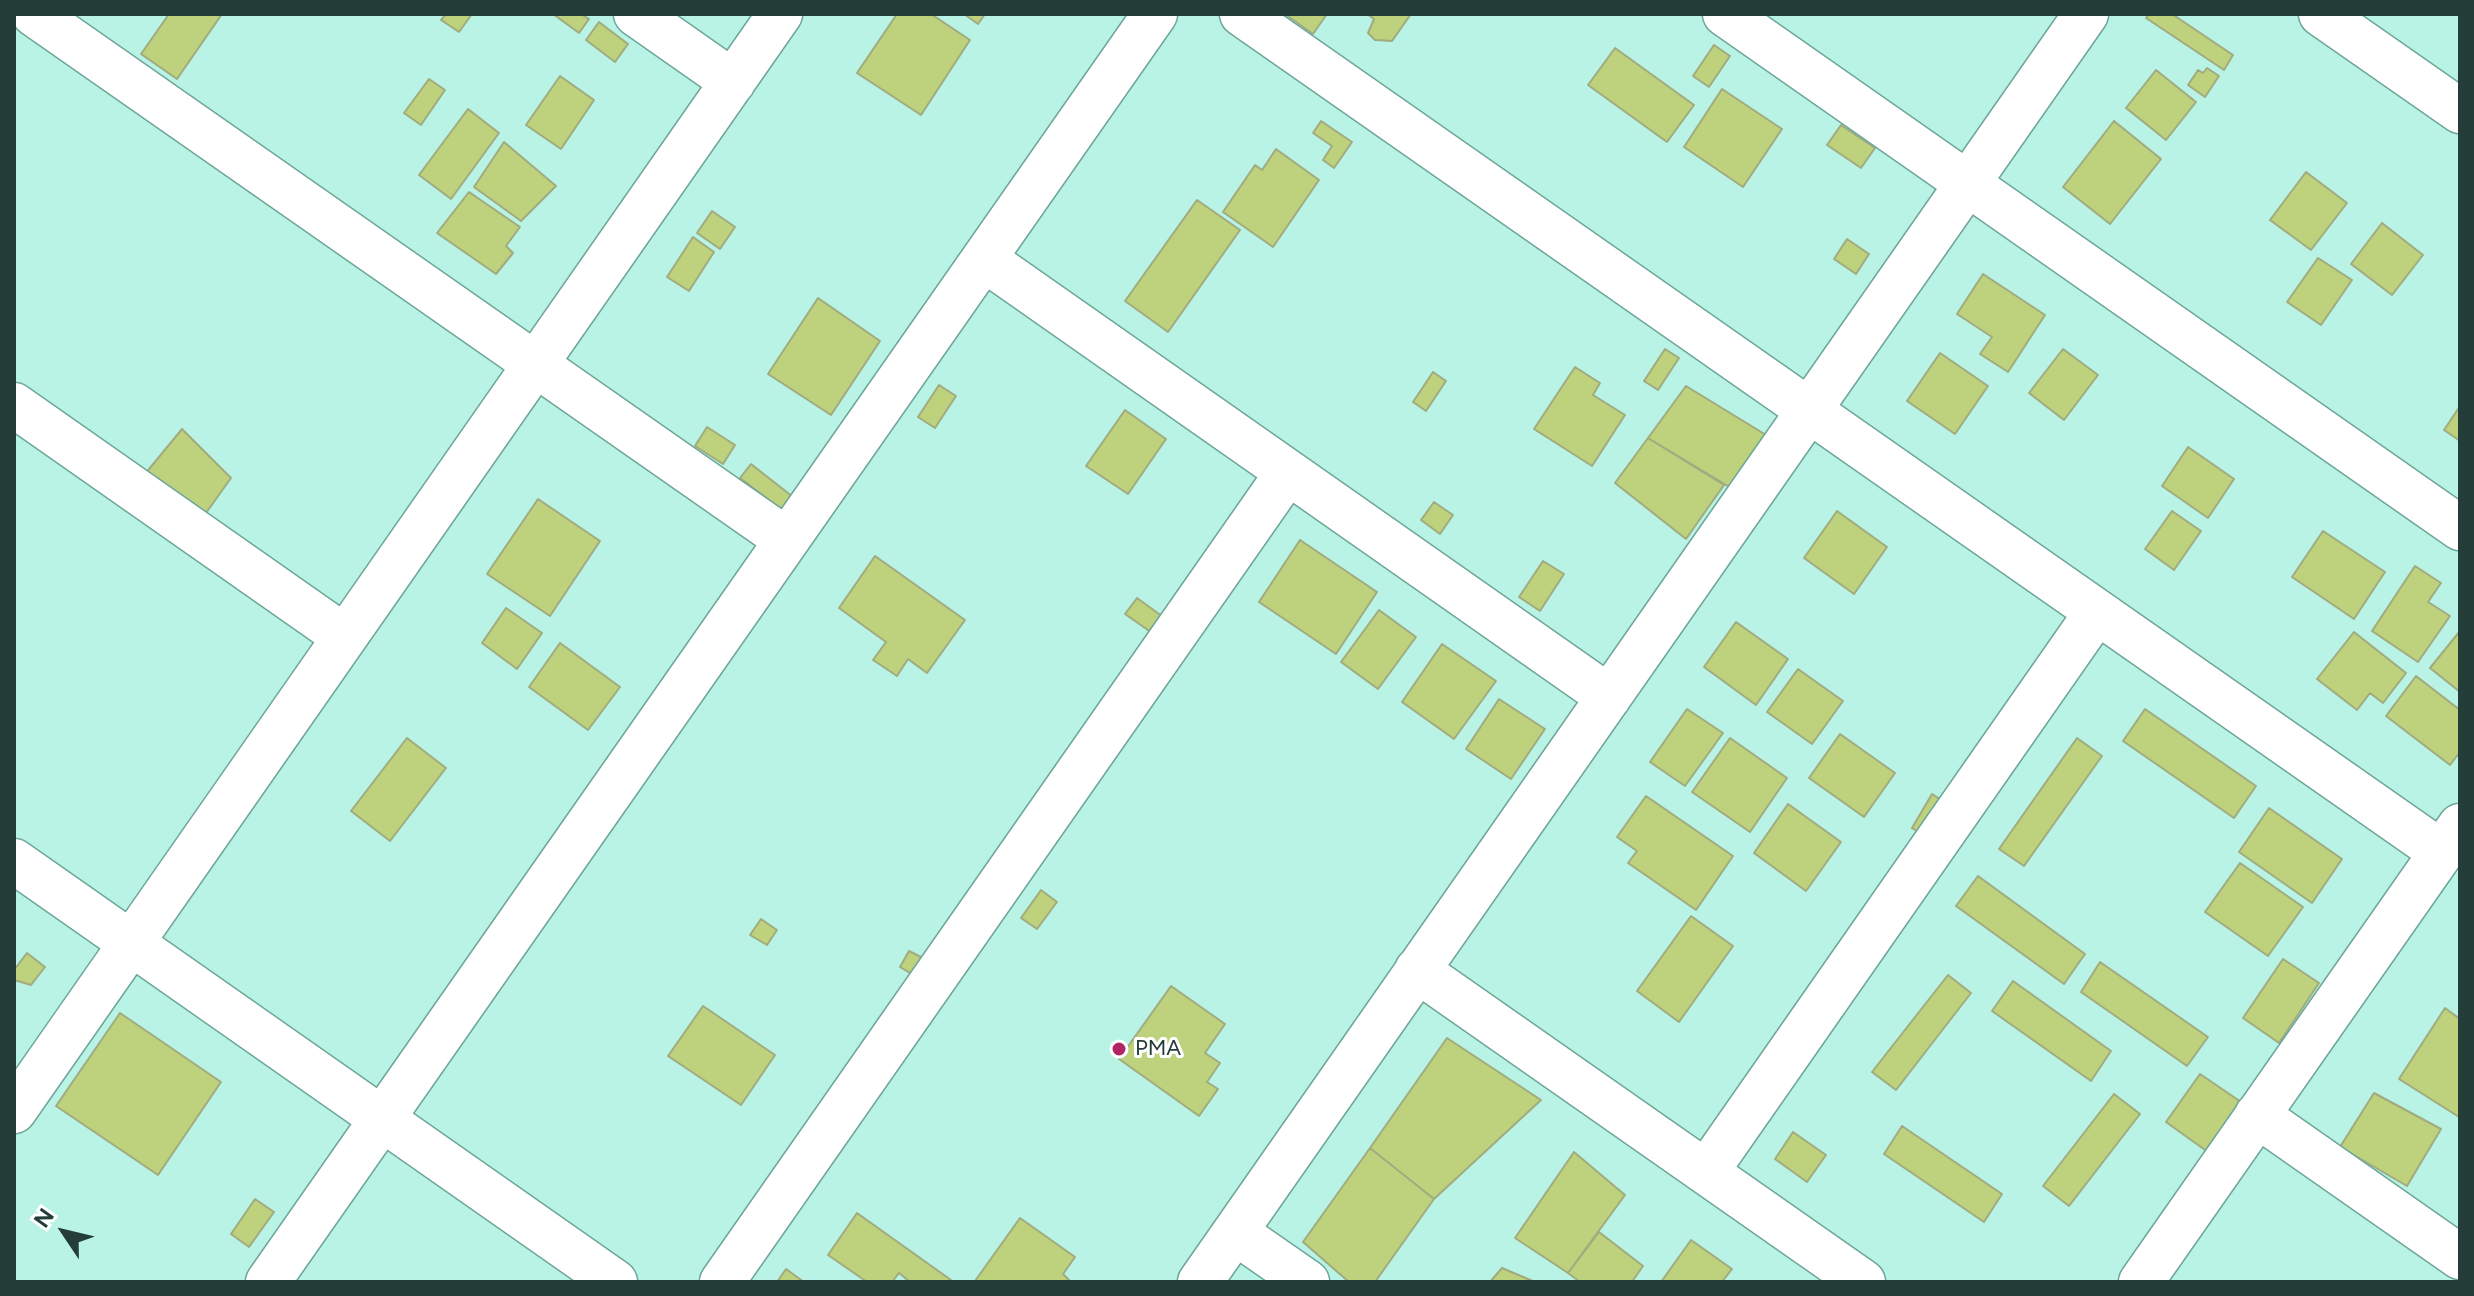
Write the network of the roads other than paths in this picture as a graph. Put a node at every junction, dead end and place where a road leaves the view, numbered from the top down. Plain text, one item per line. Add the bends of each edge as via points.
1 (34, 14) edge
2 (636, 14) edge
3 (780, 14) edge
4 (1155, 14) edge
5 (1242, 14) edge
6 (1725, 14) edge
7 (2086, 14) edge
8 (2321, 14) edge
9 (733, 82) junction
10 (2457, 102) edge
11 (1967, 184) junction
12 (984, 259) junction
13 (536, 365) junction
14 (14, 405) edge
15 (1809, 411) junction
16 (1288, 472) junction
17 (2460, 528) edge
18 (787, 540) junction
19 (2097, 612) junction
20 (345, 637) junction
21 (1609, 697) junction
22 (2451, 839) edge
23 (14, 861) edge
24 (131, 943) junction
25 (1417, 970) junction
26 (14, 1111) edge
27 (2257, 1115) junction
28 (382, 1119) junction
29 (1706, 1172) junction
30 (1235, 1232) junction
31 (2460, 1257) edge
32 (268, 1282) edge
33 (615, 1282) edge
34 (722, 1282) edge
35 (1200, 1282) edge
36 (1307, 1282) edge
37 (1863, 1282) edge
38 (2141, 1282) edge

1 - 13 street
2 - 9 street
3 - 9 street
4 - 12 street
5 - 15 street
6 - 11 street
7 - 11 street
8 - 10 street
9 - 13 street
11 - 15 street
11 - 17 street
12 - 16 street
12 - 18 street
13 - 18 street
13 - 20 street
14 - 20 street
15 - 19 street
15 - 21 street
16 - 21 street
16 - 34 street
18 - 28 street
19 - 22 street
19 - 29 street
20 - 24 street
21 - 25 street
22 - 27 street
23 - 24 street
24 - 26 street
24 - 28 street
25 - 29 street
25 - 30 street
27 - 31 street
27 - 38 street
28 - 32 street
28 - 33 street
29 - 37 street
30 - 35 street
30 - 36 street

